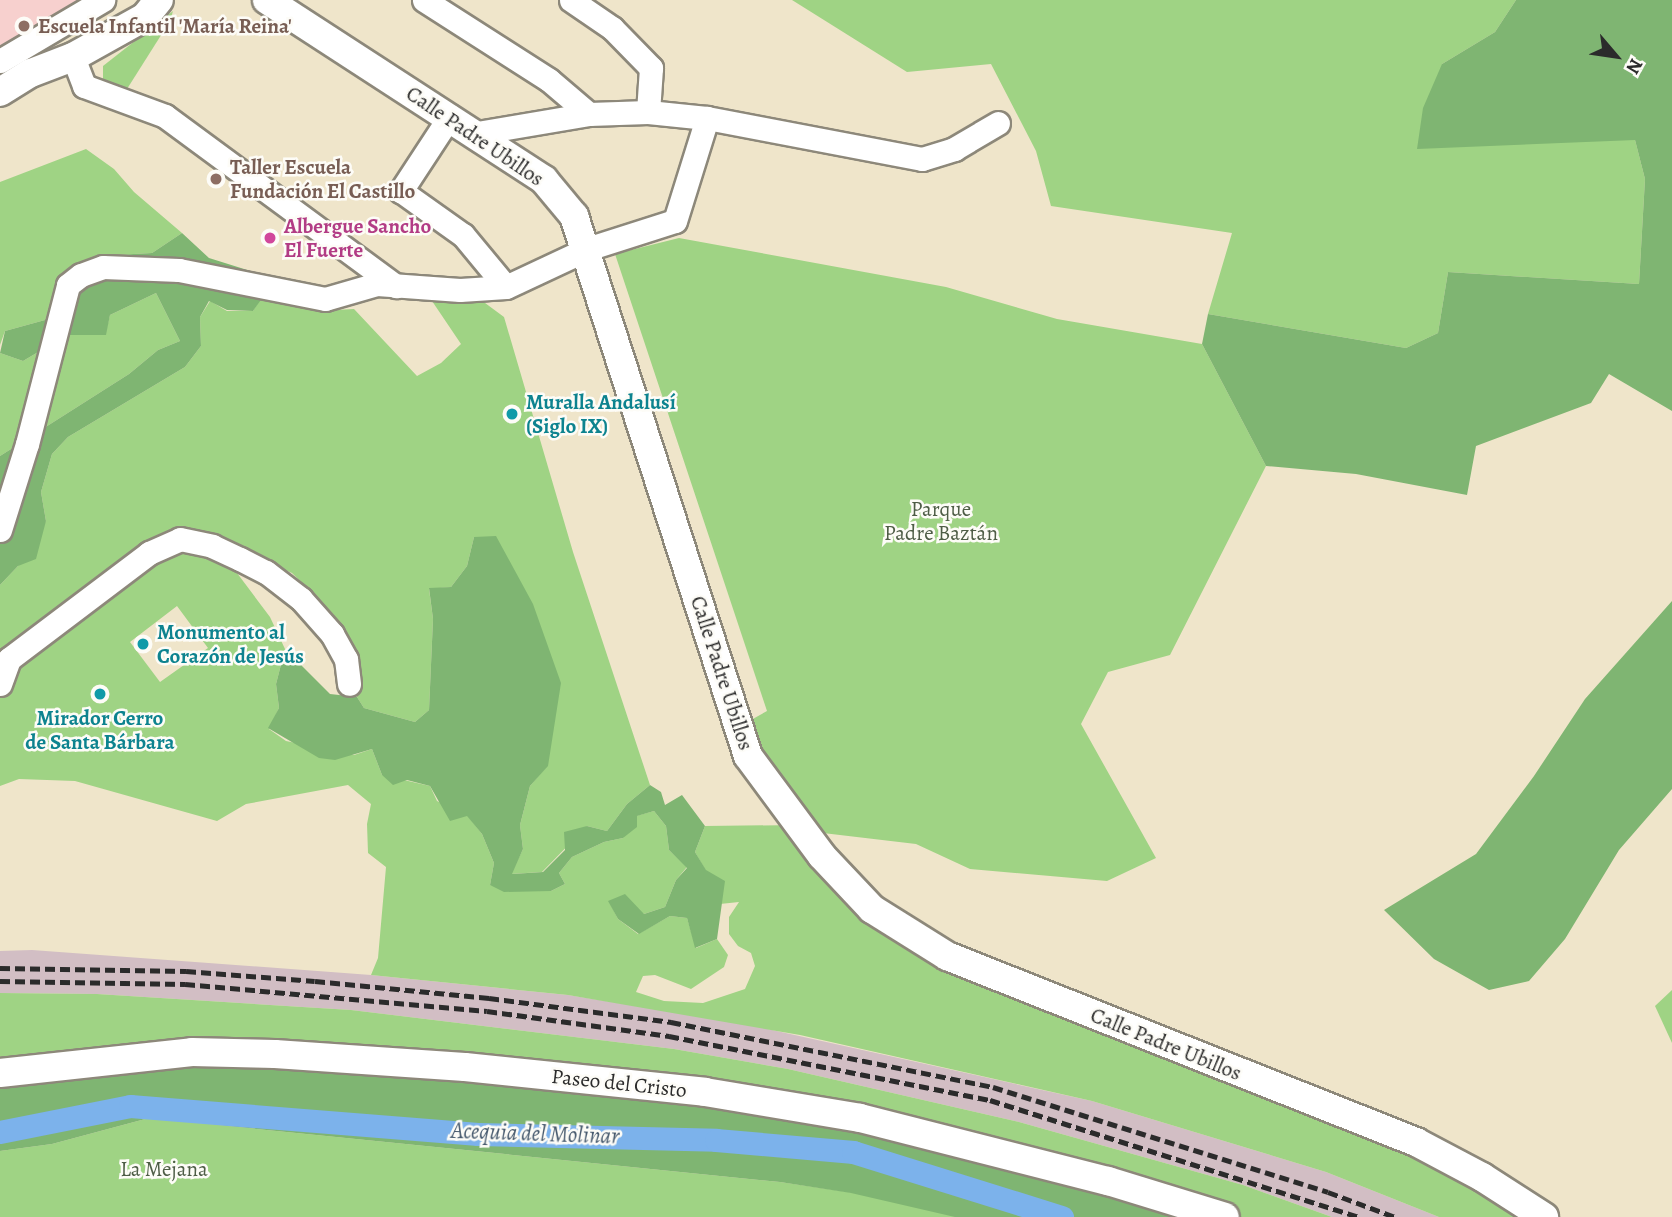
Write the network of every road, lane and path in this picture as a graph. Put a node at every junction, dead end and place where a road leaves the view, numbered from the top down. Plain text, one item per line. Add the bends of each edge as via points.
1 (103, 0) edge
2 (159, 0) edge
3 (424, 0) edge
4 (571, 0) edge
5 (277, 3) edge
6 (73, 57) junction
7 (0, 61) edge
8 (0, 92) edge
9 (648, 112) junction
10 (589, 114) junction
11 (450, 116) junction
12 (707, 118) junction
13 (998, 123) dead end
14 (477, 134) junction
15 (587, 249) junction
16 (397, 286) junction
17 (506, 287) junction
18 (0, 530) edge
19 (0, 684) edge
20 (349, 684) dead end
21 (0, 1073) edge
22 (1225, 1217) edge
23 (1544, 1217) edge

1 - 7 street
2 - 6 street via 145,17
3 - 10 street via 548,80
4 - 9 street via 612,28 651,68
5 - 11 street, Calle Padre Ubillos
6 - 8 street via 31,73
6 - 16 street via 84,86 165,116
9 - 10 street
9 - 12 street
10 - 14 street
11 - 14 street, Calle Padre Ubillos
11 - 17 street via 401,191 463,235
12 - 13 street via 922,159 954,149
12 - 15 street via 675,221
14 - 15 street, Calle Padre Ubillos via 544,180 574,216
15 - 17 street
15 - 23 street, Calle Padre Ubillos via 748,756 822,856 872,909 947,956 1416,1142
16 - 17 street
16 - 18 street via 377,284 325,299 179,270 103,267 81,275 68,285
19 - 20 street via 9,659 149,553 180,539 240,559 301,599 332,634 346,659
21 - 22 street, Paseo del Cristo via 192,1052 275,1054 705,1091 860,1118 1108,1181

